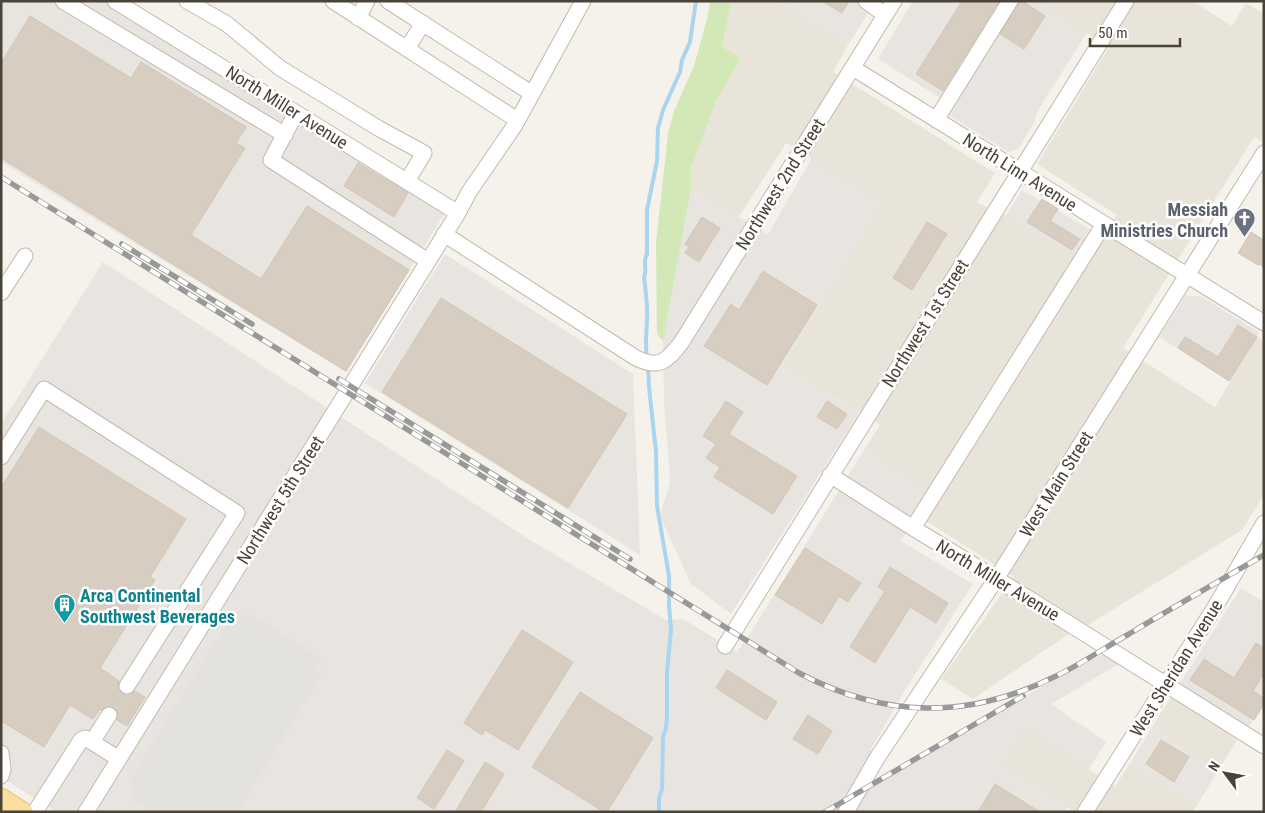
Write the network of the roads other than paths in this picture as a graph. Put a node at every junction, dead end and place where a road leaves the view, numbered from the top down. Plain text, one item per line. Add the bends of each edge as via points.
1 (63, 1) edge
2 (115, 1) edge
3 (187, 1) edge
4 (332, 1) edge
5 (367, 1) edge
6 (388, 1) edge
7 (583, 1) edge
8 (866, 1) edge
9 (894, 1) edge
10 (1010, 1) edge
11 (1126, 1) edge
12 (885, 15) junction
13 (358, 18) junction
14 (423, 23) junction
15 (407, 49) junction
16 (853, 68) junction
17 (531, 93) junction
18 (296, 113) junction
19 (517, 120) junction
20 (936, 120) junction
21 (284, 135) junction
22 (1264, 153) edge
23 (1019, 172) junction
24 (406, 181) junction
25 (458, 213) junction
26 (1104, 224) junction
27 (444, 234) junction
28 (24, 256) dead end
29 (428, 261) junction
30 (1187, 276) junction
31 (1, 293) edge
32 (1264, 323) edge
33 (1, 457) edge
34 (830, 475) junction
35 (1264, 523) edge
36 (913, 528) junction
37 (996, 579) junction
38 (725, 646) dead end
39 (1166, 684) junction
40 (127, 686) tunnel mouth
41 (109, 715) tunnel mouth
42 (92, 742) junction
43 (1264, 746) edge
44 (1, 753) edge
45 (119, 759) junction
46 (1, 776) edge
47 (1, 798) edge
48 (23, 812) edge
49 (35, 812) edge
50 (86, 812) edge
51 (846, 812) edge
52 (1085, 812) edge

1 - 21 street
2 - 18 street, North Miller Avenue
3 - 24 street via 227,24 280,68 424,153
4 - 13 street
5 - 13 street
6 - 14 street
7 - 17 street, Northwest 5th Street
8 - 12 street
9 - 12 street, Northwest 2nd Street
10 - 20 street
11 - 23 street, Northwest 1st Street
12 - 16 street, Northwest 2nd Street
13 - 15 street
14 - 15 street
14 - 17 street
15 - 19 street
16 - 20 street, North Linn Avenue
16 - 27 street, Northwest 2nd Street via 681,343 667,360 657,363 636,358
17 - 19 street, Northwest 5th Street
18 - 21 street
18 - 24 street, North Miller Avenue
19 - 25 street, Northwest 5th Street via 468,192
20 - 23 street, North Linn Avenue
21 - 29 street via 271,160
22 - 30 street, West Main Street
23 - 26 street, North Linn Avenue
23 - 34 street, Northwest 1st Street
24 - 25 street, North Miller Avenue
25 - 27 street, Northwest 5th Street
26 - 30 street, North Linn Avenue
26 - 36 street
27 - 29 street, Northwest 5th Street
28 - 31 street
29 - 45 street, Northwest 5th Street
30 - 32 street, North Linn Avenue
30 - 37 street, West Main Street
33 - 40 street via 44,389 237,513
34 - 36 street, North Miller Avenue
34 - 38 street, Northwest 1st Street
35 - 39 street, West Sheridan Avenue
36 - 37 street, North Miller Avenue
37 - 39 street, North Miller Avenue
37 - 51 street, West Main Street via 877,758
39 - 43 street, North Miller Avenue
39 - 52 street, West Sheridan Avenue
41 - 42 street
42 - 45 street
42 - 49 street via 85,738 81,740
44 - 46 street
45 - 50 street, Northwest 5th Street
47 - 48 main road

